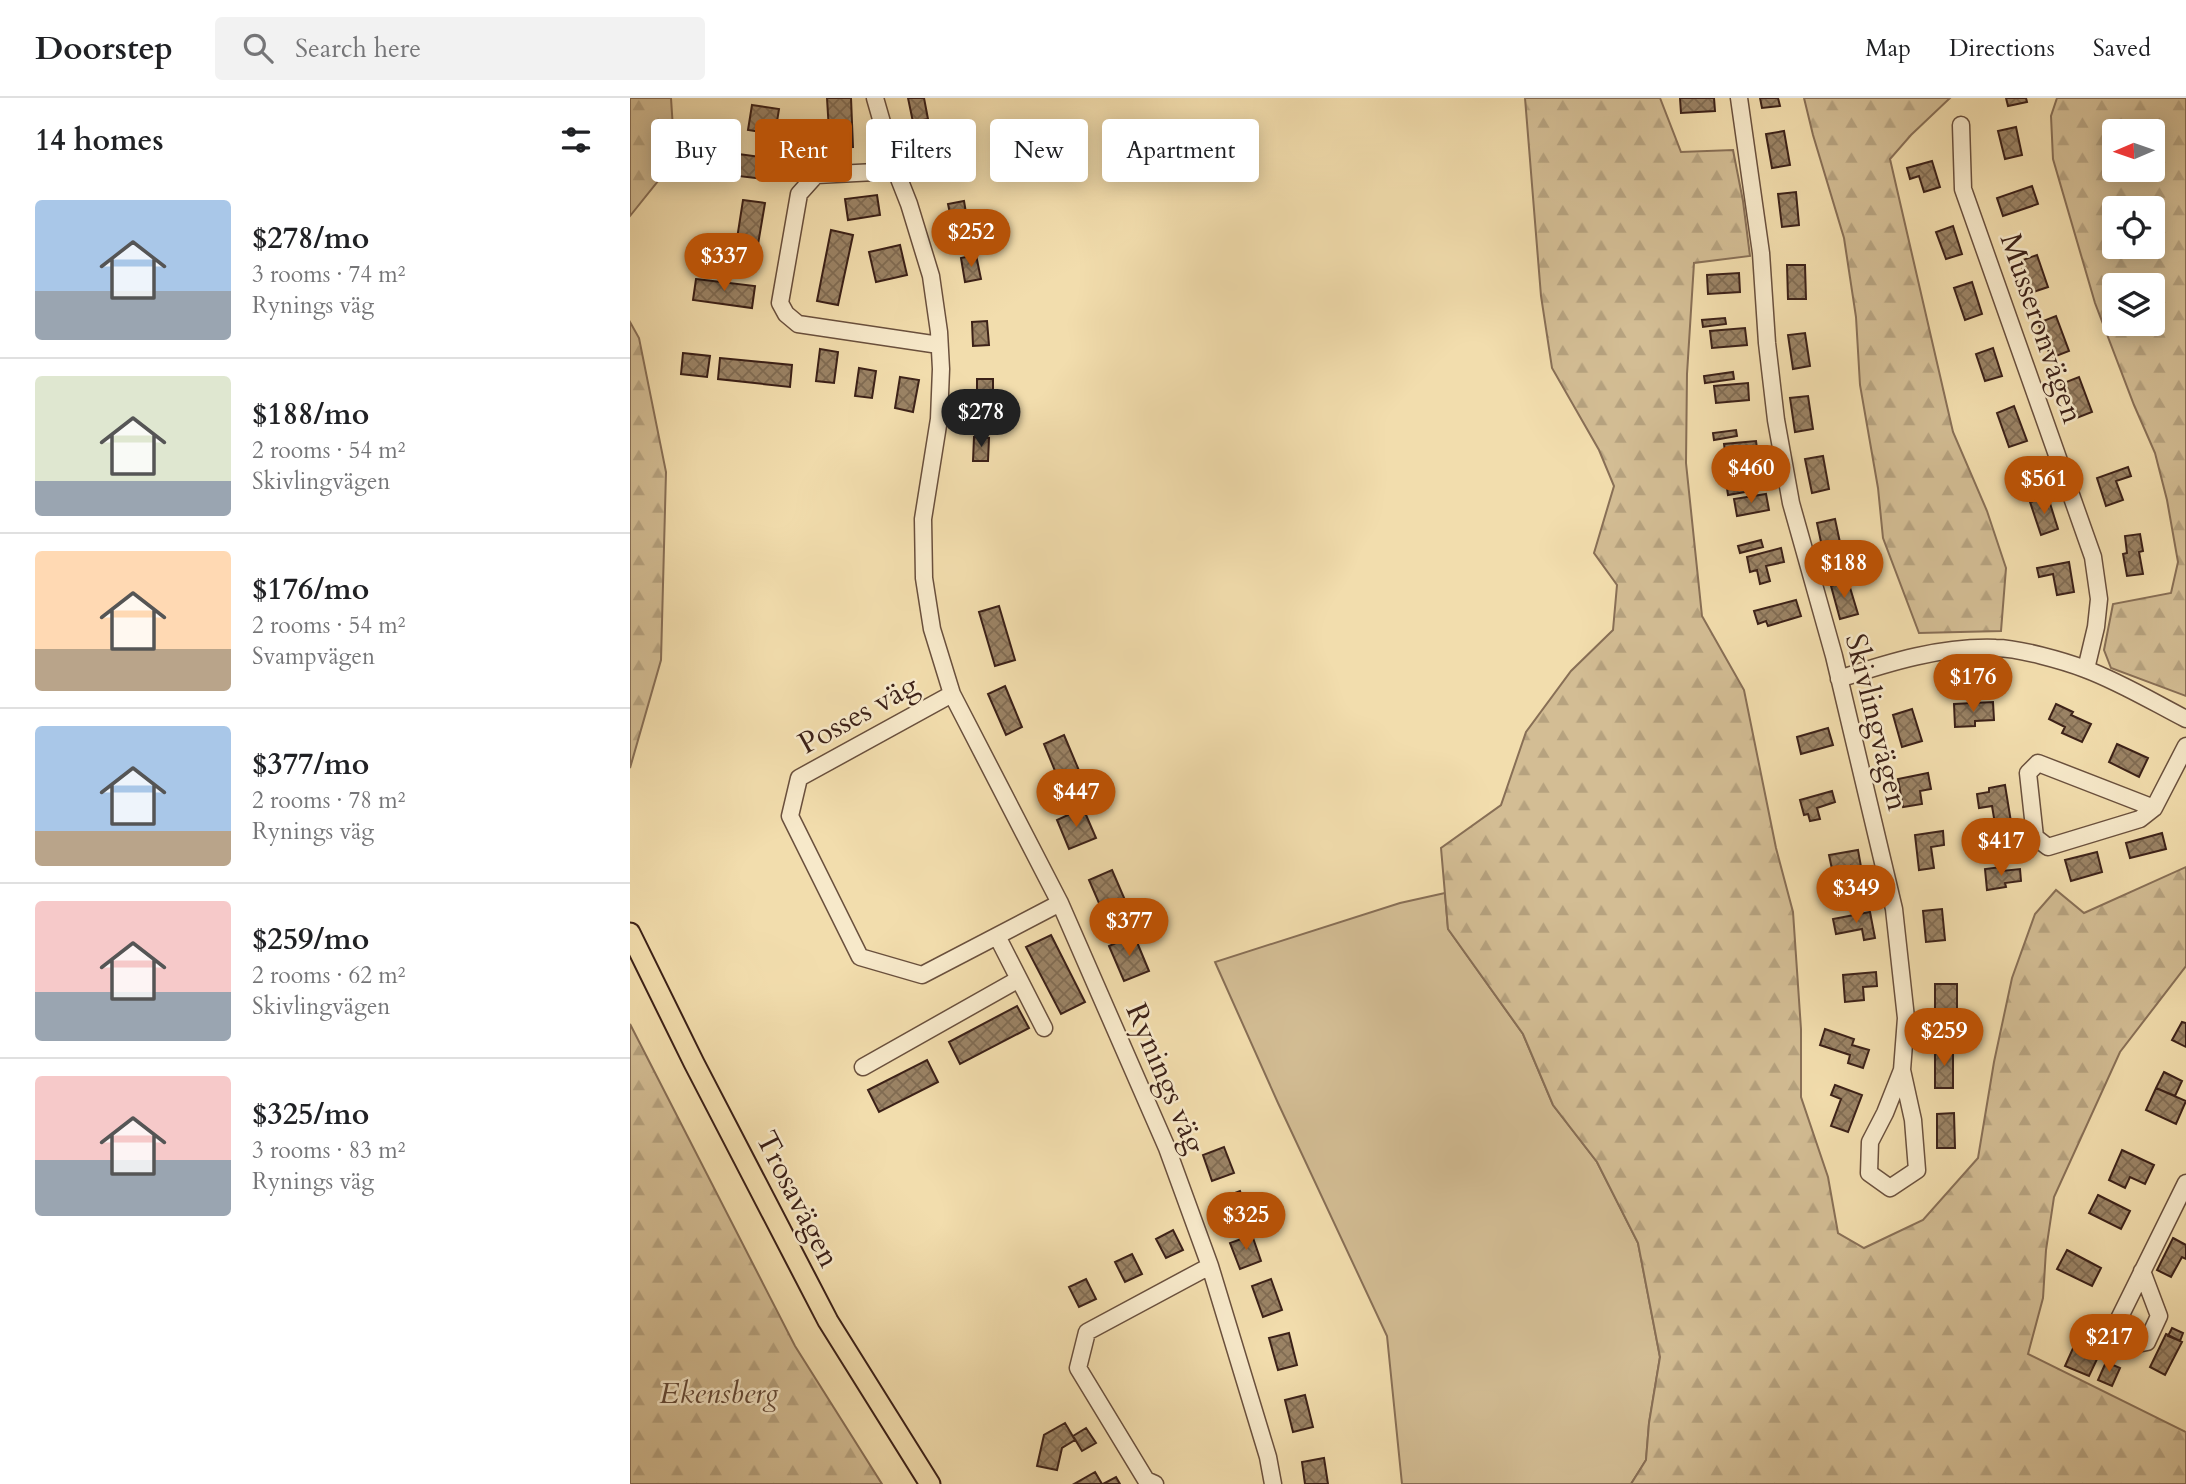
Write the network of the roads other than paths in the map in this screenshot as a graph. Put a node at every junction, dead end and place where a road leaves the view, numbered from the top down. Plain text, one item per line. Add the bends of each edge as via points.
1 (875, 98) edge
2 (1739, 98) edge
3 (881, 119) edge
4 (1961, 125) dead end
5 (866, 172) edge
6 (900, 182) edge
7 (939, 345) junction
8 (2086, 669) junction
9 (1839, 679) junction
10 (952, 694) junction
11 (2186, 719) edge
12 (2186, 746) edge
13 (2154, 808) junction
14 (1060, 903) junction
15 (630, 933) edge
16 (997, 936) junction
17 (1019, 979) junction
18 (1044, 1028) dead end
19 (863, 1067) dead end
20 (1902, 1070) junction
21 (2186, 1183) edge
22 (1210, 1266) junction
23 (2143, 1272) dead end
24 (930, 1484) edge
25 (1155, 1484) edge
26 (1273, 1484) edge

1 - 3 street, Rynings väg
2 - 9 street, Skivlingvägen via 1761,253 1776,420 1791,503
4 - 8 street, Musseronvägen via 1963,189 2093,557 2099,599
5 - 7 street via 816,175 799,194 780,303 798,324
6 - 7 street, Rynings väg via 931,276
7 - 10 street, Rynings väg via 939,419 923,519 924,578 932,629
8 - 9 street via 1998,647 1892,661
8 - 11 street
9 - 20 street, Skivlingvägen via 1894,909 1906,1018
10 - 14 street, Rynings väg
10 - 16 street, Posses väg via 799,778 790,816 860,957 922,975
12 - 13 street
13 - 13 street via 2140,819 2048,847 2035,837 2028,773 2038,763
14 - 16 street, Posses väg
14 - 22 street, Rynings väg via 1167,1148
15 - 24 main road, Trosavägen via 828,1321
16 - 17 street
17 - 18 street
17 - 19 street
20 - 20 street, Skivlingvägen via 1917,1170 1890,1188 1869,1173 1870,1142
21 - 23 street
22 - 25 street via 1087,1332 1078,1368 1146,1480
22 - 26 street, Rynings väg

